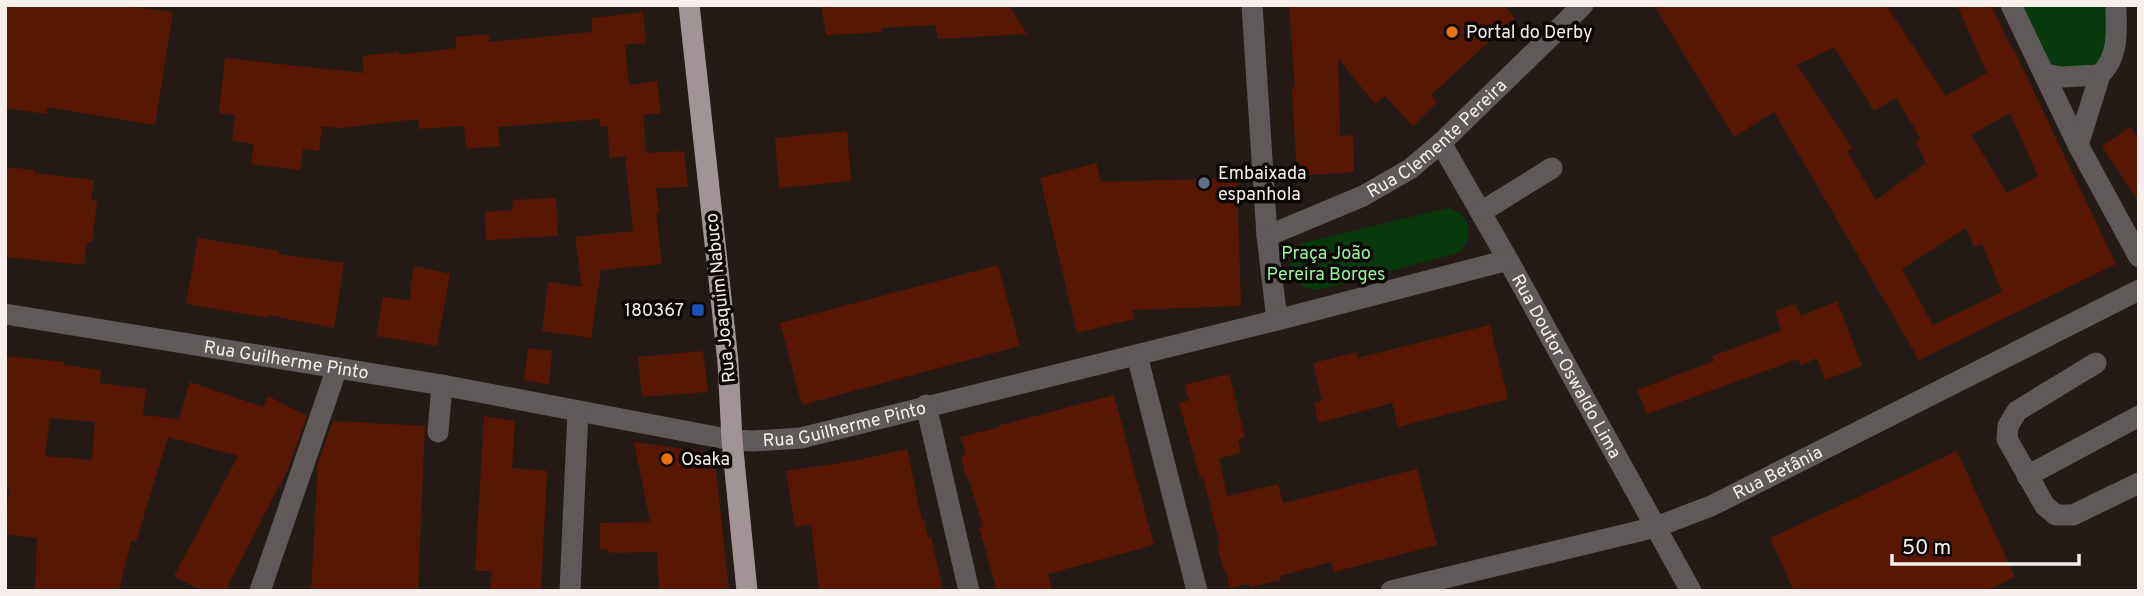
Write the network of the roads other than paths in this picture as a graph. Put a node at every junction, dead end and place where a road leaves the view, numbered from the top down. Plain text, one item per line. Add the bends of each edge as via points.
1 (689, 5) edge
2 (1252, 5) edge
3 (1583, 5) edge
4 (2011, 5) edge
5 (2116, 5) edge
6 (2044, 74) junction
7 (2100, 75) junction
8 (1441, 143) junction
9 (2078, 145) junction
10 (1552, 168) dead end
11 (1481, 212) junction
12 (1267, 236) junction
13 (2139, 257) edge
14 (1508, 260) junction
15 (2139, 290) edge
16 (5, 314) edge
17 (1277, 320) junction
18 (1137, 355) junction
19 (2096, 363) dead end
20 (337, 368) junction
21 (442, 385) junction
22 (926, 405) junction
23 (578, 411) junction
24 (2139, 416) edge
25 (438, 432) dead end
26 (732, 440) junction
27 (2027, 476) junction
28 (2139, 483) edge
29 (1656, 527) junction
30 (260, 591) edge
31 (570, 591) edge
32 (747, 591) edge
33 (969, 591) edge
34 (1197, 591) edge
35 (1391, 591) edge
36 (1691, 591) edge

1 - 26 main road, Rua Joaquim Nabuco via 728,362
2 - 12 street
3 - 8 street, Rua Clemente Pereira
4 - 6 street
5 - 7 street via 2116,45 2109,66
6 - 7 street
6 - 9 street
7 - 9 street
8 - 11 street, Rua Doutor Oswaldo Lima
8 - 12 street, Rua Clemente Pereira via 1410,169 1363,196
9 - 13 street
10 - 11 street
11 - 14 street, Rua Doutor Oswaldo Lima
12 - 17 street
14 - 17 street, Rua Guilherme Pinto
14 - 29 street, Rua Doutor Oswaldo Lima
15 - 29 street, Rua Betânia via 1711,506
16 - 20 street, Rua Guilherme Pinto
17 - 18 street, Rua Guilherme Pinto
18 - 22 street, Rua Guilherme Pinto
18 - 34 street
19 - 27 street via 2012,418 2007,439
20 - 21 street, Rua Guilherme Pinto
20 - 30 street
21 - 23 street, Rua Guilherme Pinto
21 - 25 street
22 - 26 street, Rua Guilherme Pinto via 801,438
22 - 33 street
23 - 26 street, Rua Guilherme Pinto
23 - 31 street
24 - 27 street
26 - 32 main road, Rua Joaquim Nabuco
27 - 28 street via 2056,515 2073,515
29 - 35 street, Rua Betânia
29 - 36 street, Rua Doutor Oswaldo Lima

